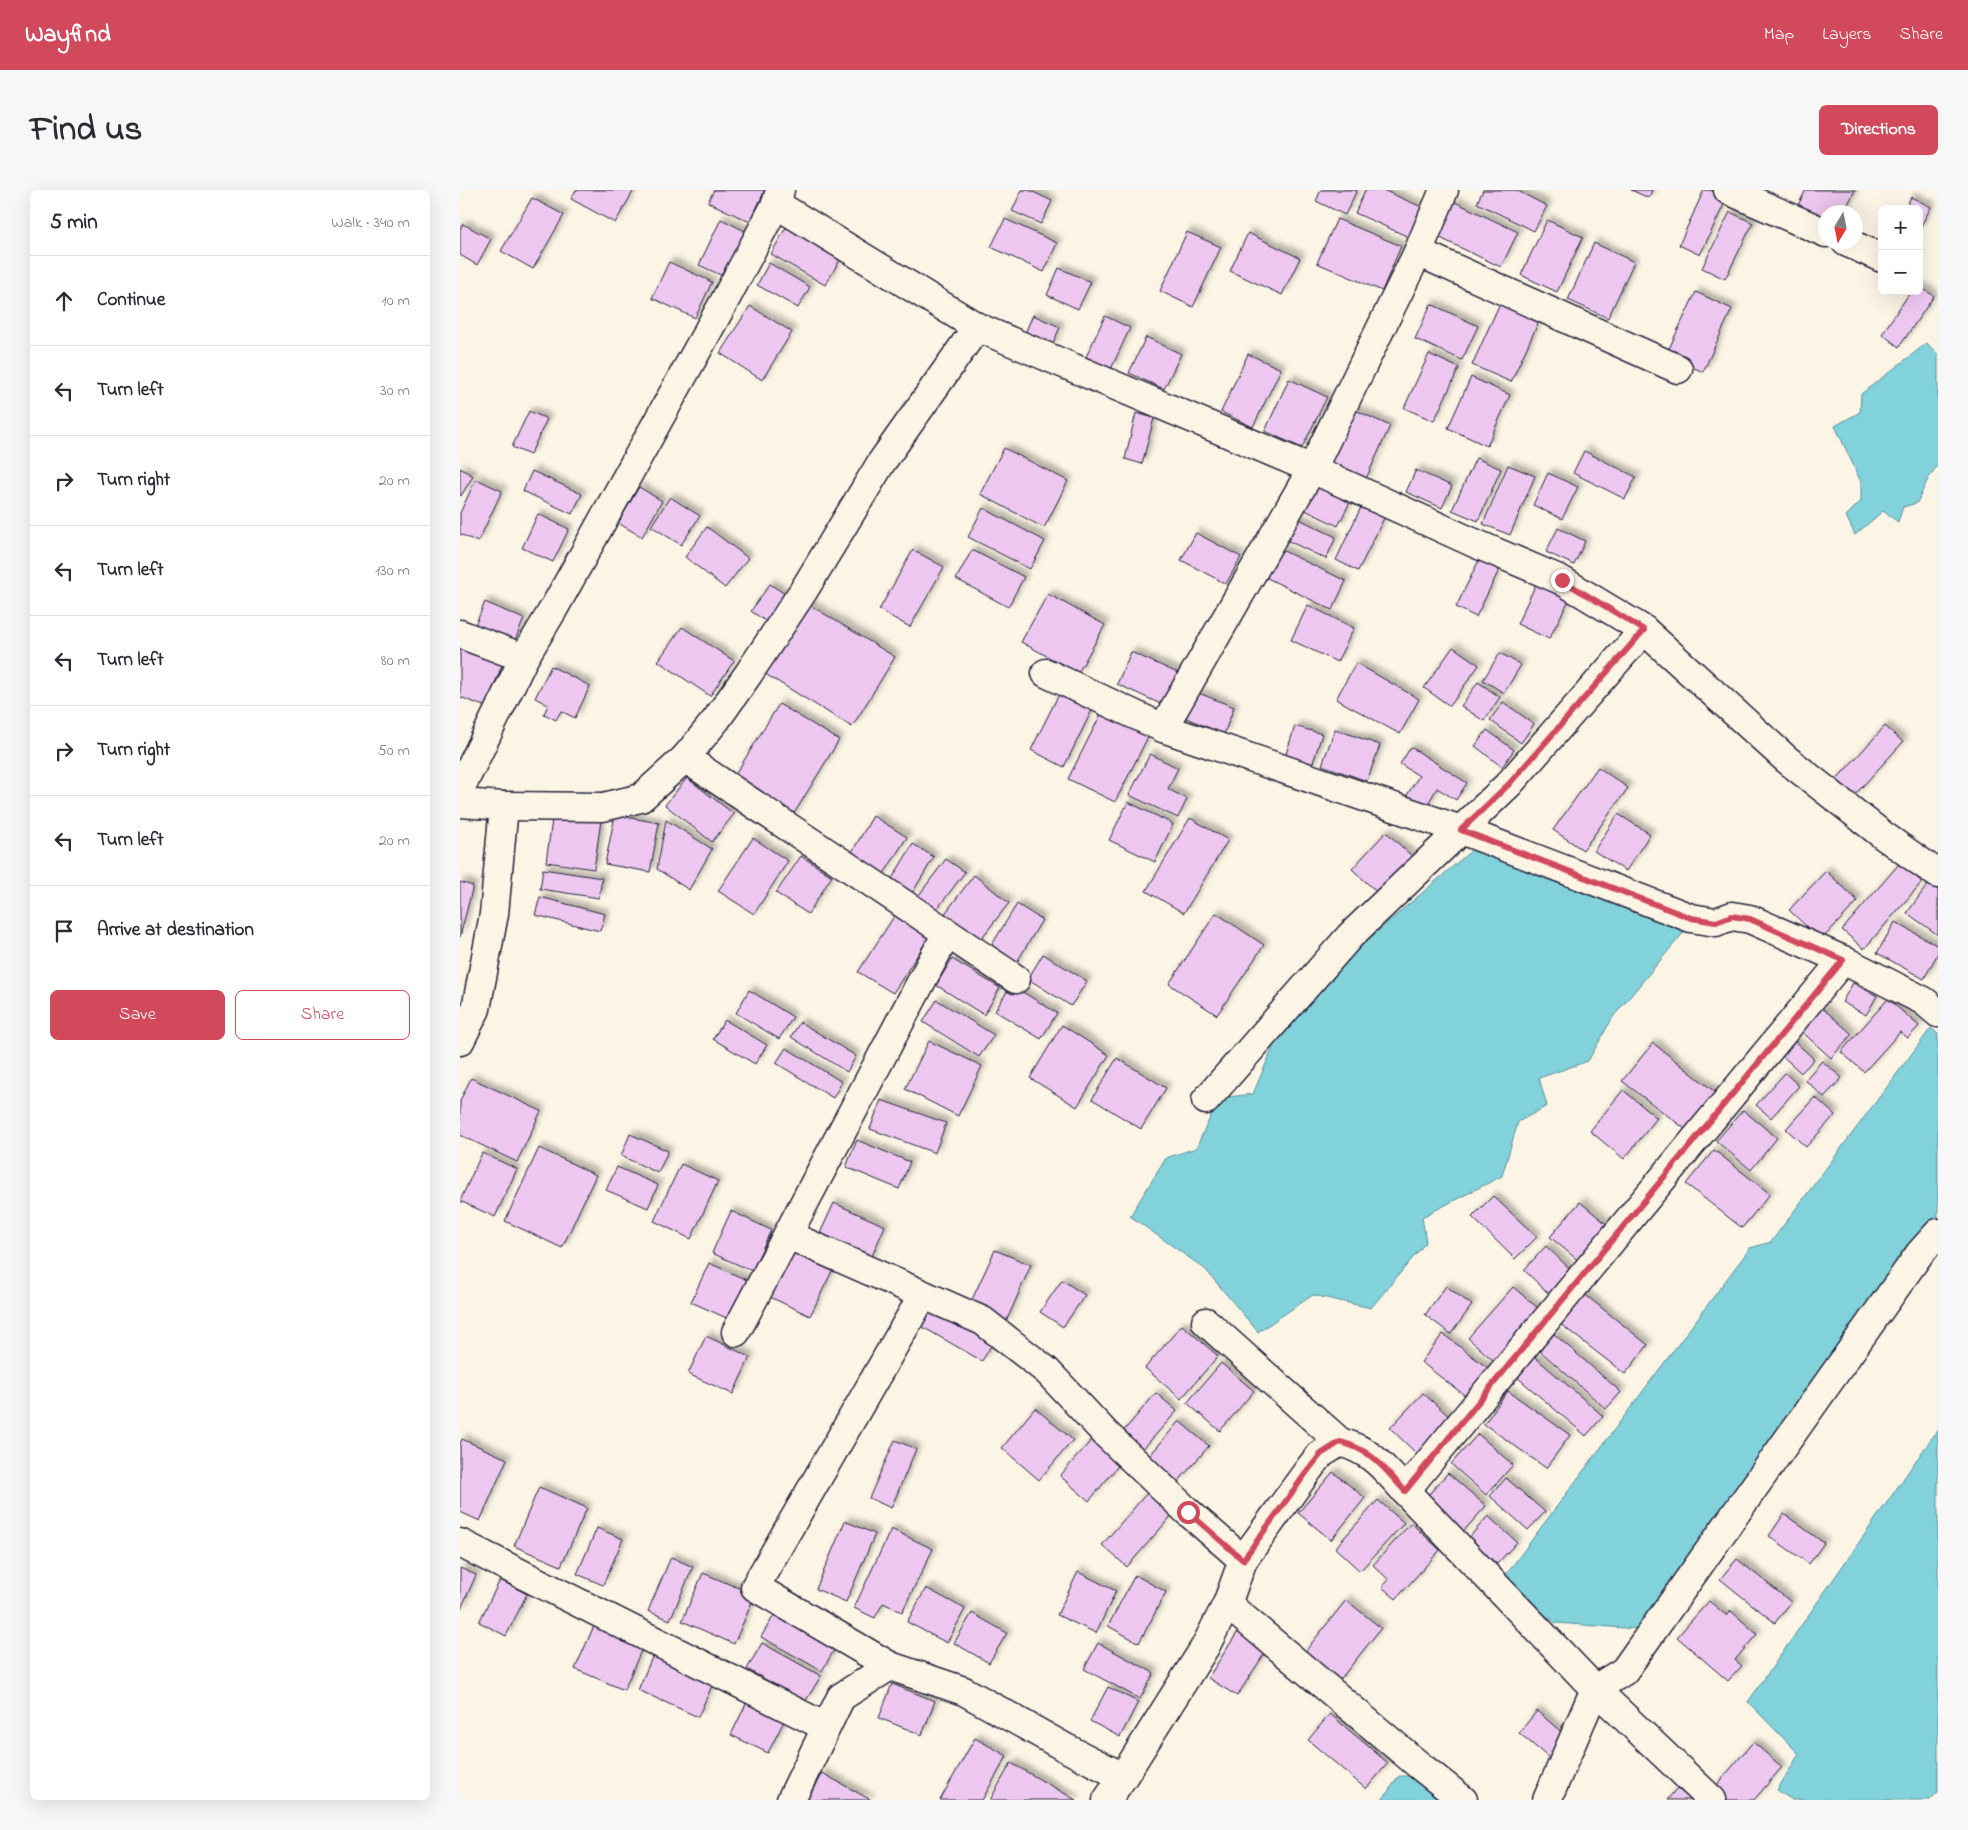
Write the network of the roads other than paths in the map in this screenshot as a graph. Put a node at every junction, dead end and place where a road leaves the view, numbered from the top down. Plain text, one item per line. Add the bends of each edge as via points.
1 (1444, 190) edge
2 (1728, 190) edge
3 (778, 197) edge
4 (1818, 229) edge
5 (1863, 250) edge
6 (1418, 252) junction
7 (1878, 256) edge
8 (977, 327) junction
9 (1678, 369) dead end
10 (1312, 469) junction
11 (1644, 630) junction
12 (460, 634) edge
13 (524, 658) junction
14 (1046, 674) dead end
15 (1163, 728) junction
16 (685, 758) junction
17 (460, 790) edge
18 (460, 803) edge
19 (504, 806) junction
20 (1461, 830) junction
21 (1938, 874) edge
22 (947, 933) junction
23 (1843, 960) junction
24 (1016, 979) dead end
25 (1933, 999) edge
26 (460, 1041) edge
27 (1206, 1100) dead end
28 (1938, 1232) edge
29 (788, 1235) junction
30 (923, 1295) junction
31 (1206, 1322) dead end
32 (736, 1332) dead end
33 (1340, 1442) junction
34 (1405, 1491) junction
35 (460, 1544) edge
36 (1243, 1560) junction
37 (1228, 1604) junction
38 (890, 1666) junction
39 (1595, 1689) junction
40 (826, 1728) junction
41 (1123, 1777) junction
42 (791, 1800) edge
43 (1107, 1800) edge
44 (1463, 1800) edge
45 (1547, 1800) edge
46 (1712, 1800) edge

1 - 6 street
2 - 4 street
3 - 8 street
3 - 13 street via 720,311
5 - 7 street
6 - 9 street
6 - 10 street
8 - 10 street
8 - 16 street via 881,463 749,673
10 - 11 street via 1562,580
10 - 15 street
11 - 20 street via 1509,784
11 - 21 street via 1786,759
12 - 13 street
13 - 17 street
14 - 15 street
15 - 20 street
16 - 19 street via 641,798 603,806
16 - 22 street
18 - 19 street
19 - 26 street via 492,923 476,1009
20 - 23 street via 1691,918 1716,922 1732,916 1750,919
20 - 27 street via 1350,936
22 - 24 street
22 - 29 street
23 - 25 street
23 - 34 street
28 - 39 street via 1624,1672
29 - 30 street
29 - 32 street
30 - 36 street via 983,1321 1047,1372 1188,1512
30 - 38 street via 755,1587
31 - 33 street
33 - 34 street via 1358,1446 1378,1461
33 - 36 street via 1321,1454
34 - 39 street
35 - 40 street
36 - 37 street
37 - 41 street via 1205,1647
37 - 44 street
38 - 40 street via 841,1697
38 - 41 street via 964,1692
39 - 45 street
39 - 46 street
40 - 42 street
41 - 43 street

